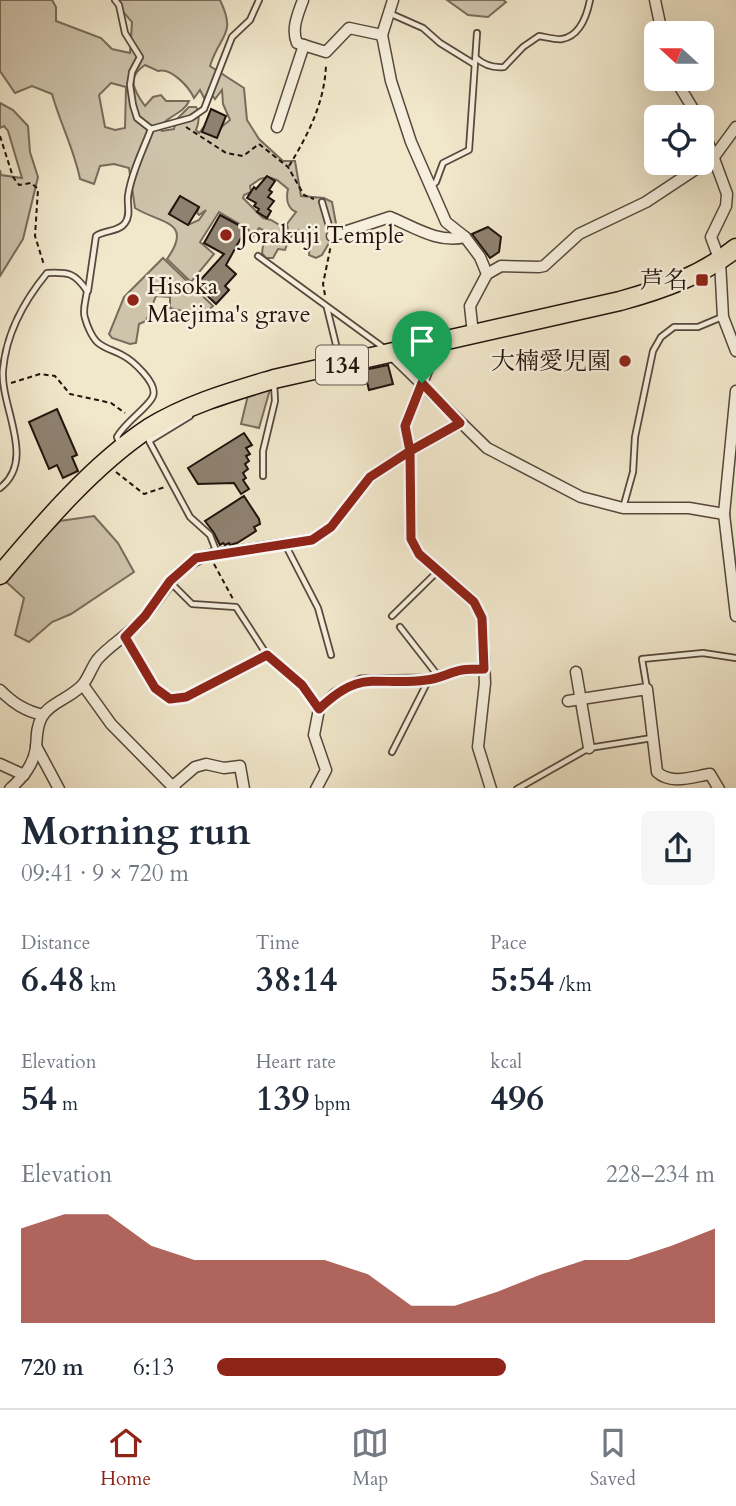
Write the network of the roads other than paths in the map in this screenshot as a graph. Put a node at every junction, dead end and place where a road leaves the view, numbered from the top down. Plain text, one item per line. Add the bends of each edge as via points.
1 (115, 0) edge
2 (259, 0) edge
3 (303, 0) edge
4 (393, 0) edge
5 (590, 0) edge
6 (655, 0) edge
7 (389, 13) junction
8 (659, 21) edge
9 (477, 33) dead end
10 (382, 35) junction
11 (304, 45) junction
12 (475, 57) junction
13 (474, 65) junction
14 (277, 127) dead end
15 (736, 127) edge
16 (151, 129) junction
17 (714, 157) joint
18 (687, 175) edge
19 (430, 188) junction
20 (322, 202) road end
21 (332, 236) joint
22 (465, 237) junction
23 (736, 248) edge
24 (258, 256) dead end
25 (720, 261) junction
26 (487, 274) junction
27 (88, 291) junction
28 (327, 306) junction
29 (723, 317) junction
30 (473, 334) junction
31 (438, 343) junction
32 (736, 348) edge
33 (390, 352) junction
34 (341, 365) junction
35 (274, 379) junction
36 (422, 383) junction
37 (736, 391) edge
38 (203, 402) junction
39 (460, 423) junction
40 (121, 449) junction
41 (410, 451) junction
42 (263, 476) dead end
43 (0, 488) edge
44 (623, 508) junction
45 (724, 514) junction
46 (286, 546) junction
47 (214, 554) junction
48 (437, 572) junction
49 (0, 575) edge
50 (170, 581) junction
51 (392, 616) dead end
52 (736, 616) edge
53 (400, 627) dead end
54 (125, 637) junction
55 (267, 655) junction
56 (331, 655) dead end
57 (736, 658) edge
58 (484, 669) junction
59 (576, 672) dead end
60 (440, 678) junction
61 (428, 680) junction
62 (83, 685) junction
63 (206, 686) road end
64 (155, 688) road end
65 (0, 690) edge
66 (647, 690) junction
67 (581, 699) junction
68 (568, 701) dead end
69 (319, 709) junction
70 (43, 715) junction
71 (654, 738) junction
72 (36, 746) junction
73 (589, 748) junction
74 (392, 752) dead end
75 (0, 764) edge
76 (24, 775) junction
77 (174, 787) edge
78 (11, 788) edge
79 (58, 788) edge
80 (244, 788) edge
81 (317, 788) edge
82 (491, 788) edge
83 (519, 788) edge
84 (718, 788) edge

1 - 16 lane via 125,33 140,57 130,85 133,105 137,118
2 - 16 lane via 250,20 232,37 204,109 191,118
3 - 11 street via 295,38
4 - 7 street
5 - 12 lane via 582,25 561,40 539,36 504,67 483,64
6 - 8 street
7 - 10 street
7 - 13 lane via 423,28
9 - 12 lane
10 - 11 street via 349,28 326,52
10 - 19 street via 391,82
11 - 14 street
12 - 13 lane
13 - 19 lane via 469,150 443,163
15 - 17 street
16 - 27 lane via 131,182 127,222 96,236
17 - 25 street via 727,194 723,216 711,237
18 - 26 street via 646,202 579,234 544,265 501,266
19 - 22 street via 446,222
20 - 21 lane
21 - 22 street via 390,217 441,239
22 - 26 street
23 - 25 highway, 134
24 - 28 lane
25 - 29 street
25 - 30 highway, 134 via 667,288
26 - 30 street via 470,306
27 - 40 lane via 83,316 93,338 143,372 153,388 153,396 123,425 117,437
27 - 43 lane via 79,278 47,273 16,319 4,385 15,467
28 - 33 lane
28 - 34 lane
29 - 32 street
29 - 44 lane via 698,327 674,327 653,351
30 - 31 highway, 134
31 - 33 highway, 134
31 - 36 street
33 - 34 highway, 134
33 - 36 street
34 - 35 highway, 134
35 - 38 highway, 134
35 - 42 lane
36 - 39 street
36 - 41 street via 405,426
37 - 45 street
38 - 40 highway, 134 via 150,428
38 - 47 lane via 198,411 149,440 190,517 212,539
39 - 41 street
39 - 44 street via 487,448 582,497
40 - 49 highway, 134 via 55,512
41 - 46 street via 370,477 331,527 312,540
41 - 48 street via 411,539
44 - 45 street via 689,508
45 - 52 street
46 - 47 street
46 - 56 lane via 318,608
47 - 50 street via 196,558
48 - 51 lane
48 - 58 street via 474,602 482,618
50 - 54 street
50 - 55 lane via 192,604 236,607
53 - 60 lane
54 - 62 street via 98,659
54 - 64 lane
55 - 63 lane
55 - 69 lane via 302,685
57 - 66 lane via 703,653 642,659
58 - 60 street via 461,670
58 - 82 street via 478,747
59 - 67 street
60 - 61 street
61 - 69 street via 360,681
61 - 74 lane
62 - 70 street
62 - 77 street via 111,724
65 - 70 street via 13,703
66 - 67 street
66 - 71 street
67 - 68 street
67 - 73 street
69 - 81 street via 314,735 326,770
70 - 72 street
71 - 73 lane
71 - 84 street via 657,772 663,778 710,774
72 - 76 street
72 - 79 street
73 - 83 lane
75 - 76 street
76 - 78 street
77 - 80 street via 195,767 206,764 240,766

